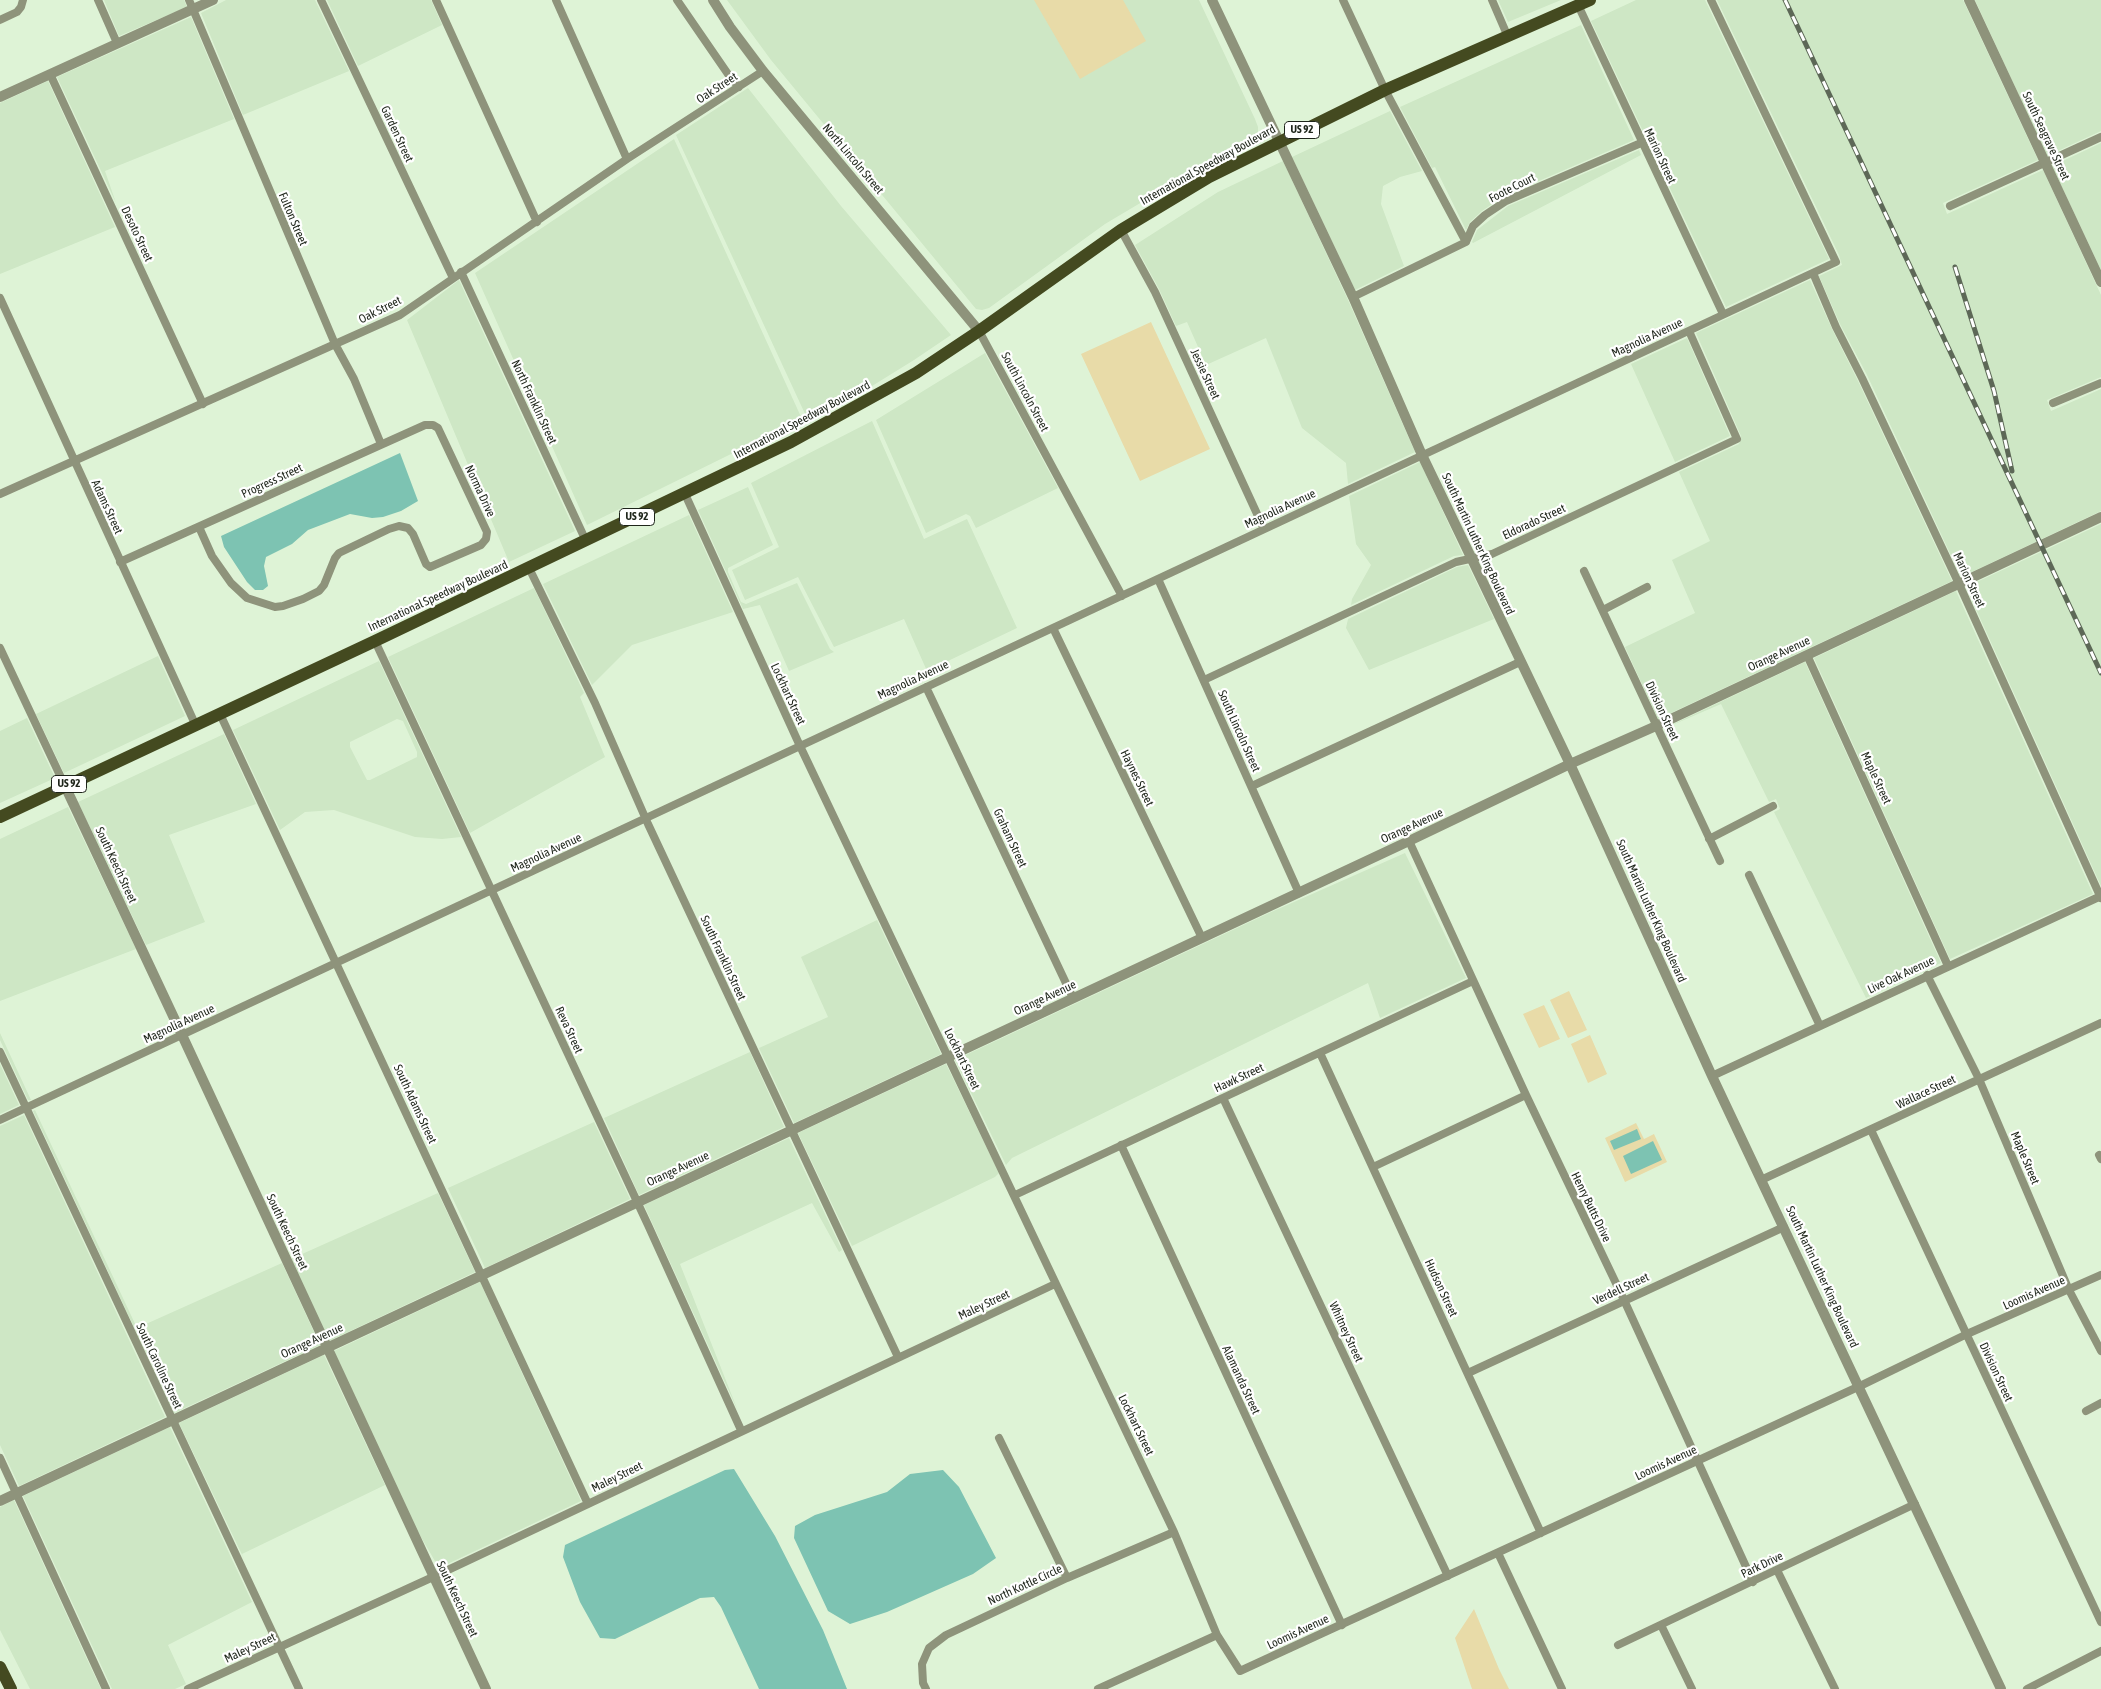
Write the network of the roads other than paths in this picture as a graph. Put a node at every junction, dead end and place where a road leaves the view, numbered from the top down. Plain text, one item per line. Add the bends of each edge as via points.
1 (23, 0) edge
2 (98, 0) edge
3 (213, 0) edge
4 (321, 0) edge
5 (436, 0) edge
6 (556, 0) edge
7 (678, 0) edge
8 (713, 0) edge
9 (1212, 0) edge
10 (1343, 0) edge
11 (1492, 0) edge
12 (1711, 0) edge
13 (1969, 0) edge
14 (1584, 3) edge
15 (192, 5) edge
16 (0, 20) edge
17 (1508, 37) junction
18 (117, 43) junction
19 (763, 71) junction
20 (50, 74) junction
21 (739, 87) junction
22 (1385, 90) junction
23 (0, 97) edge
24 (2101, 137) edge
25 (1279, 141) junction
26 (1642, 143) junction
27 (627, 160) junction
28 (2045, 163) junction
29 (1950, 206) dead end
30 (537, 222) junction
31 (1121, 230) junction
32 (1466, 242) junction
33 (461, 272) junction
34 (1812, 273) junction
35 (453, 278) junction
36 (2101, 282) edge
37 (1352, 297) junction
38 (0, 298) edge
39 (1723, 314) junction
40 (1689, 330) junction
41 (979, 331) junction
42 (335, 344) junction
43 (2101, 383) edge
44 (203, 404) junction
45 (2053, 404) dead end
46 (433, 425) joint
47 (381, 444) junction
48 (1422, 455) junction
49 (73, 461) junction
50 (0, 494) edge
51 (685, 494) junction
52 (2101, 517) edge
53 (199, 527) junction
54 (1264, 529) junction
55 (586, 541) junction
56 (1471, 559) junction
57 (120, 562) junction
58 (530, 568) junction
59 (1584, 571) dead end
60 (1158, 579) junction
61 (1959, 584) junction
62 (1647, 588) dead end
63 (1122, 596) junction
64 (1603, 610) junction
65 (1053, 628) junction
66 (375, 641) junction
67 (0, 648) edge
68 (1807, 655) junction
69 (1520, 662) junction
70 (1204, 680) junction
71 (926, 687) junction
72 (220, 714) junction
73 (196, 726) junction
74 (1656, 726) junction
75 (800, 746) junction
76 (1570, 764) junction
77 (64, 786) junction
78 (1252, 786) junction
79 (1774, 806) dead end
80 (0, 817) edge
81 (646, 818) junction
82 (1709, 839) junction
83 (1409, 842) junction
84 (1720, 861) dead end
85 (1749, 875) dead end
86 (491, 891) junction
87 (1299, 893) junction
88 (2101, 897) edge
89 (1202, 938) junction
90 (337, 963) junction
91 (1948, 966) junction
92 (1927, 976) junction
93 (1473, 981) junction
94 (1073, 998) junction
95 (2101, 1024) edge
96 (1820, 1026) junction
97 (182, 1035) junction
98 (0, 1052) edge
99 (1320, 1053) junction
100 (948, 1057) junction
101 (1712, 1076) junction
102 (1979, 1079) junction
103 (1526, 1095) junction
104 (1222, 1098) junction
105 (26, 1108) junction
106 (0, 1120) edge
107 (791, 1130) junction
108 (1871, 1130) junction
109 (1121, 1145) junction
110 (1373, 1167) junction
111 (1761, 1180) junction
112 (1015, 1195) junction
113 (637, 1202) junction
114 (1784, 1227) junction
115 (482, 1275) junction
116 (2101, 1275) edge
117 (1055, 1284) junction
118 (2069, 1290) junction
119 (1624, 1300) junction
120 (1967, 1334) junction
121 (327, 1348) junction
122 (2101, 1351) edge
123 (898, 1357) junction
124 (1468, 1374) junction
125 (1860, 1386) junction
126 (2101, 1403) edge
127 (2086, 1411) dead end
128 (172, 1420) junction
129 (741, 1430) junction
130 (999, 1438) dead end
131 (0, 1458) edge
132 (1698, 1461) junction
133 (16, 1493) junction
134 (0, 1501) edge
135 (588, 1504) junction
136 (1915, 1504) junction
137 (1174, 1532) junction
138 (1541, 1533) junction
139 (1498, 1553) junction
140 (1777, 1570) junction
141 (433, 1576) junction
142 (1448, 1576) junction
143 (1066, 1578) junction
144 (1753, 1582) junction
145 (2101, 1622) edge
146 (1662, 1624) junction
147 (1342, 1625) junction
148 (1216, 1635) junction
149 (1618, 1645) dead end
150 (279, 1647) junction
151 (2101, 1651) edge
152 (0, 1667) edge
153 (1240, 1671) joint
154 (11, 1689) edge
155 (106, 1689) edge
156 (188, 1689) edge
157 (299, 1689) edge
158 (486, 1689) edge
159 (926, 1689) edge
160 (1098, 1689) edge
161 (1562, 1689) edge
162 (1692, 1689) edge
163 (1835, 1689) edge
164 (2001, 1689) edge
165 (2027, 1689) edge

1 - 16 street via 16,12
2 - 18 street
3 - 15 street
4 - 35 street, Garden Street
5 - 30 street
6 - 27 street
7 - 21 street
8 - 19 street, North Lincoln Street
9 - 25 street, South Martin Luther King Boulevard
10 - 22 street
11 - 17 street
12 - 34 street, Magnolia Avenue via 1836,262
13 - 28 street, South Seagrave Street
14 - 17 main road, International Speedway Boulevard / US 92
14 - 26 street, Marion Street
15 - 18 street
15 - 42 street, Fulton Street
17 - 22 main road, International Speedway Boulevard / US 92
18 - 20 street
19 - 21 street, Oak Street
19 - 41 street, North Lincoln Street
20 - 23 street
20 - 44 street, Desoto Street
21 - 27 street, Oak Street
22 - 25 main road, International Speedway Boulevard / US 92
22 - 32 street
24 - 28 street
25 - 31 main road, International Speedway Boulevard / US 92 via 1176,196
25 - 37 street, South Martin Luther King Boulevard
26 - 32 street, Foote Court via 1506,201 1473,226
26 - 39 street, Marion Street
27 - 30 street, Oak Street
28 - 29 street
28 - 36 street, South Seagrave Street
30 - 33 street, Oak Street
31 - 41 main road, International Speedway Boulevard / US 92
31 - 54 street, Jessie Street via 1155,292
32 - 37 street
33 - 35 street, Oak Street
33 - 55 street, North Franklin Street
34 - 39 street, Magnolia Avenue
34 - 61 street, Marion Street
35 - 42 street, Oak Street via 400,315
37 - 48 street, South Martin Luther King Boulevard
38 - 49 street, Adams Street
39 - 40 street, Magnolia Avenue
40 - 48 street, Magnolia Avenue
40 - 56 street, Eldorado Street via 1737,439 1492,554
41 - 51 main road, International Speedway Boulevard / US 92 via 916,373 841,416
41 - 63 street, South Lincoln Street
42 - 44 street, Oak Street
42 - 47 street, Fulton Street via 354,379
43 - 45 street
44 - 49 street, Oak Street
46 - 47 street, Progress Street via 425,425
46 - 53 street, Norma Drive via 438,428 487,532 486,540 481,544 430,567 413,534 408,528 399,526 339,552 319,591 275,607 247,598 231,583 212,556
47 - 53 street, Progress Street
48 - 54 street, Magnolia Avenue
48 - 56 street, South Martin Luther King Boulevard
49 - 50 street, Oak Street
49 - 57 street, Adams Street
51 - 55 main road, International Speedway Boulevard / US 92
51 - 75 street, Lockhart Street
52 - 61 street, Orange Avenue
53 - 57 street, Progress Street
54 - 60 street, Magnolia Avenue
55 - 58 main road, International Speedway Boulevard / US 92
56 - 69 street, South Martin Luther King Boulevard
56 - 70 street, Eldorado Street via 1456,562
57 - 73 street, Adams Street
58 - 66 main road, International Speedway Boulevard / US 92
58 - 81 street, South Franklin Street
59 - 64 street, Division Street
60 - 63 street, Magnolia Avenue
60 - 70 street, South Lincoln Street
61 - 68 street, Orange Avenue
61 - 88 street, Marion Street
62 - 64 street
63 - 65 street, Magnolia Avenue
64 - 74 street, Division Street
65 - 71 street, Magnolia Avenue
65 - 89 street, Haynes Street
66 - 72 main road, International Speedway Boulevard / US 92
66 - 86 street, Reva Street
67 - 77 street
68 - 74 street, Orange Avenue
68 - 91 street, Maple Street
69 - 76 street, South Martin Luther King Boulevard
69 - 78 street
70 - 78 street, South Lincoln Street
71 - 75 street, Magnolia Avenue
71 - 94 street, Graham Street
72 - 73 main road, International Speedway Boulevard / US 92
72 - 90 street, South Adams Street
73 - 77 main road, International Speedway Boulevard / US 92
74 - 76 street, Orange Avenue
74 - 82 street, Division Street
75 - 81 street, Magnolia Avenue
75 - 100 street, Lockhart Street
76 - 83 street, Orange Avenue
76 - 101 street, South Martin Luther King Boulevard
77 - 80 main road, International Speedway Boulevard / US 92
77 - 97 street, South Keech Street
78 - 87 street, South Lincoln Street
79 - 82 street
81 - 86 street, Magnolia Avenue
81 - 107 street, South Franklin Street
82 - 84 street, Division Street
83 - 87 street, Orange Avenue
83 - 93 street, Henry Butts Drive
85 - 96 street
86 - 90 street, Magnolia Avenue
86 - 113 street, Reva Street
87 - 89 street, Orange Avenue
88 - 91 street, Live Oak Avenue
89 - 94 street, Orange Avenue
90 - 97 street, Magnolia Avenue
90 - 115 street, South Adams Street
91 - 92 street, Live Oak Avenue
92 - 96 street, Live Oak Avenue
92 - 102 street, Maple Street
93 - 99 street, Hawk Street
93 - 103 street, Henry Butts Drive
94 - 100 street, Orange Avenue
95 - 102 street, Wallace Street
96 - 101 street, Live Oak Avenue
97 - 105 street, Magnolia Avenue
97 - 121 street, South Keech Street
98 - 105 street, South Caroline Street
99 - 104 street, Hawk Street
99 - 110 street, Hudson Street
100 - 107 street, Orange Avenue
100 - 112 street, Lockhart Street
101 - 111 street, South Martin Luther King Boulevard
102 - 108 street, Wallace Street
102 - 118 street, Maple Street
103 - 110 street
103 - 119 street, Henry Butts Drive
104 - 109 street, Hawk Street
104 - 142 street, Whitney Street
105 - 106 street, Magnolia Avenue
105 - 128 street, South Caroline Street
107 - 113 street, Orange Avenue
107 - 123 street, South Franklin Street
108 - 111 street, Wallace Street
108 - 120 street, Division Street
109 - 112 street, Hawk Street
109 - 147 street, Alamanda Street
110 - 124 street, Hudson Street
111 - 114 street, South Martin Luther King Boulevard
112 - 117 street, Lockhart Street
113 - 115 street, Orange Avenue
113 - 129 street, Reva Street
114 - 119 street, Verdell Street
114 - 125 street, South Martin Luther King Boulevard
115 - 121 street, Orange Avenue
115 - 135 street, South Adams Street
116 - 118 street, Loomis Avenue
117 - 123 street, Maley Street
117 - 137 street, Lockhart Street
118 - 120 street, Loomis Avenue
118 - 122 street, Maple Street
119 - 124 street, Verdell Street
119 - 132 street, Henry Butts Drive
120 - 125 street, Loomis Avenue
120 - 145 street, Division Street
121 - 128 street, Orange Avenue
121 - 141 street, South Keech Street
123 - 129 street, Maley Street
124 - 138 street, Hudson Street
125 - 132 street, Loomis Avenue
125 - 136 street, South Martin Luther King Boulevard
126 - 127 street
128 - 133 street, Orange Avenue
128 - 150 street, South Caroline Street
129 - 135 street, Maley Street
130 - 143 street
131 - 133 street
132 - 138 street, Loomis Avenue
132 - 144 street, Henry Butts Drive
133 - 134 street, Orange Avenue
133 - 155 street
135 - 141 street, Maley Street
136 - 140 street, Park Drive
136 - 164 street, South Martin Luther King Boulevard
137 - 143 street, North Kottle Circle
137 - 148 street, Lockhart Street
138 - 139 street, Loomis Avenue
139 - 142 street, Loomis Avenue
139 - 161 street
140 - 144 street, Park Drive
140 - 163 street
141 - 150 street, Maley Street
141 - 158 street, South Keech Street
142 - 147 street, Loomis Avenue
143 - 159 street, North Kottle Circle via 946,1635 929,1648 922,1664
144 - 146 street, Park Drive
146 - 149 street, Park Drive
146 - 162 street
147 - 153 street, Loomis Avenue
148 - 153 street, Lockhart Street
148 - 160 street
150 - 156 street, Maley Street
150 - 157 street, South Caroline Street
151 - 165 street
152 - 154 main road

